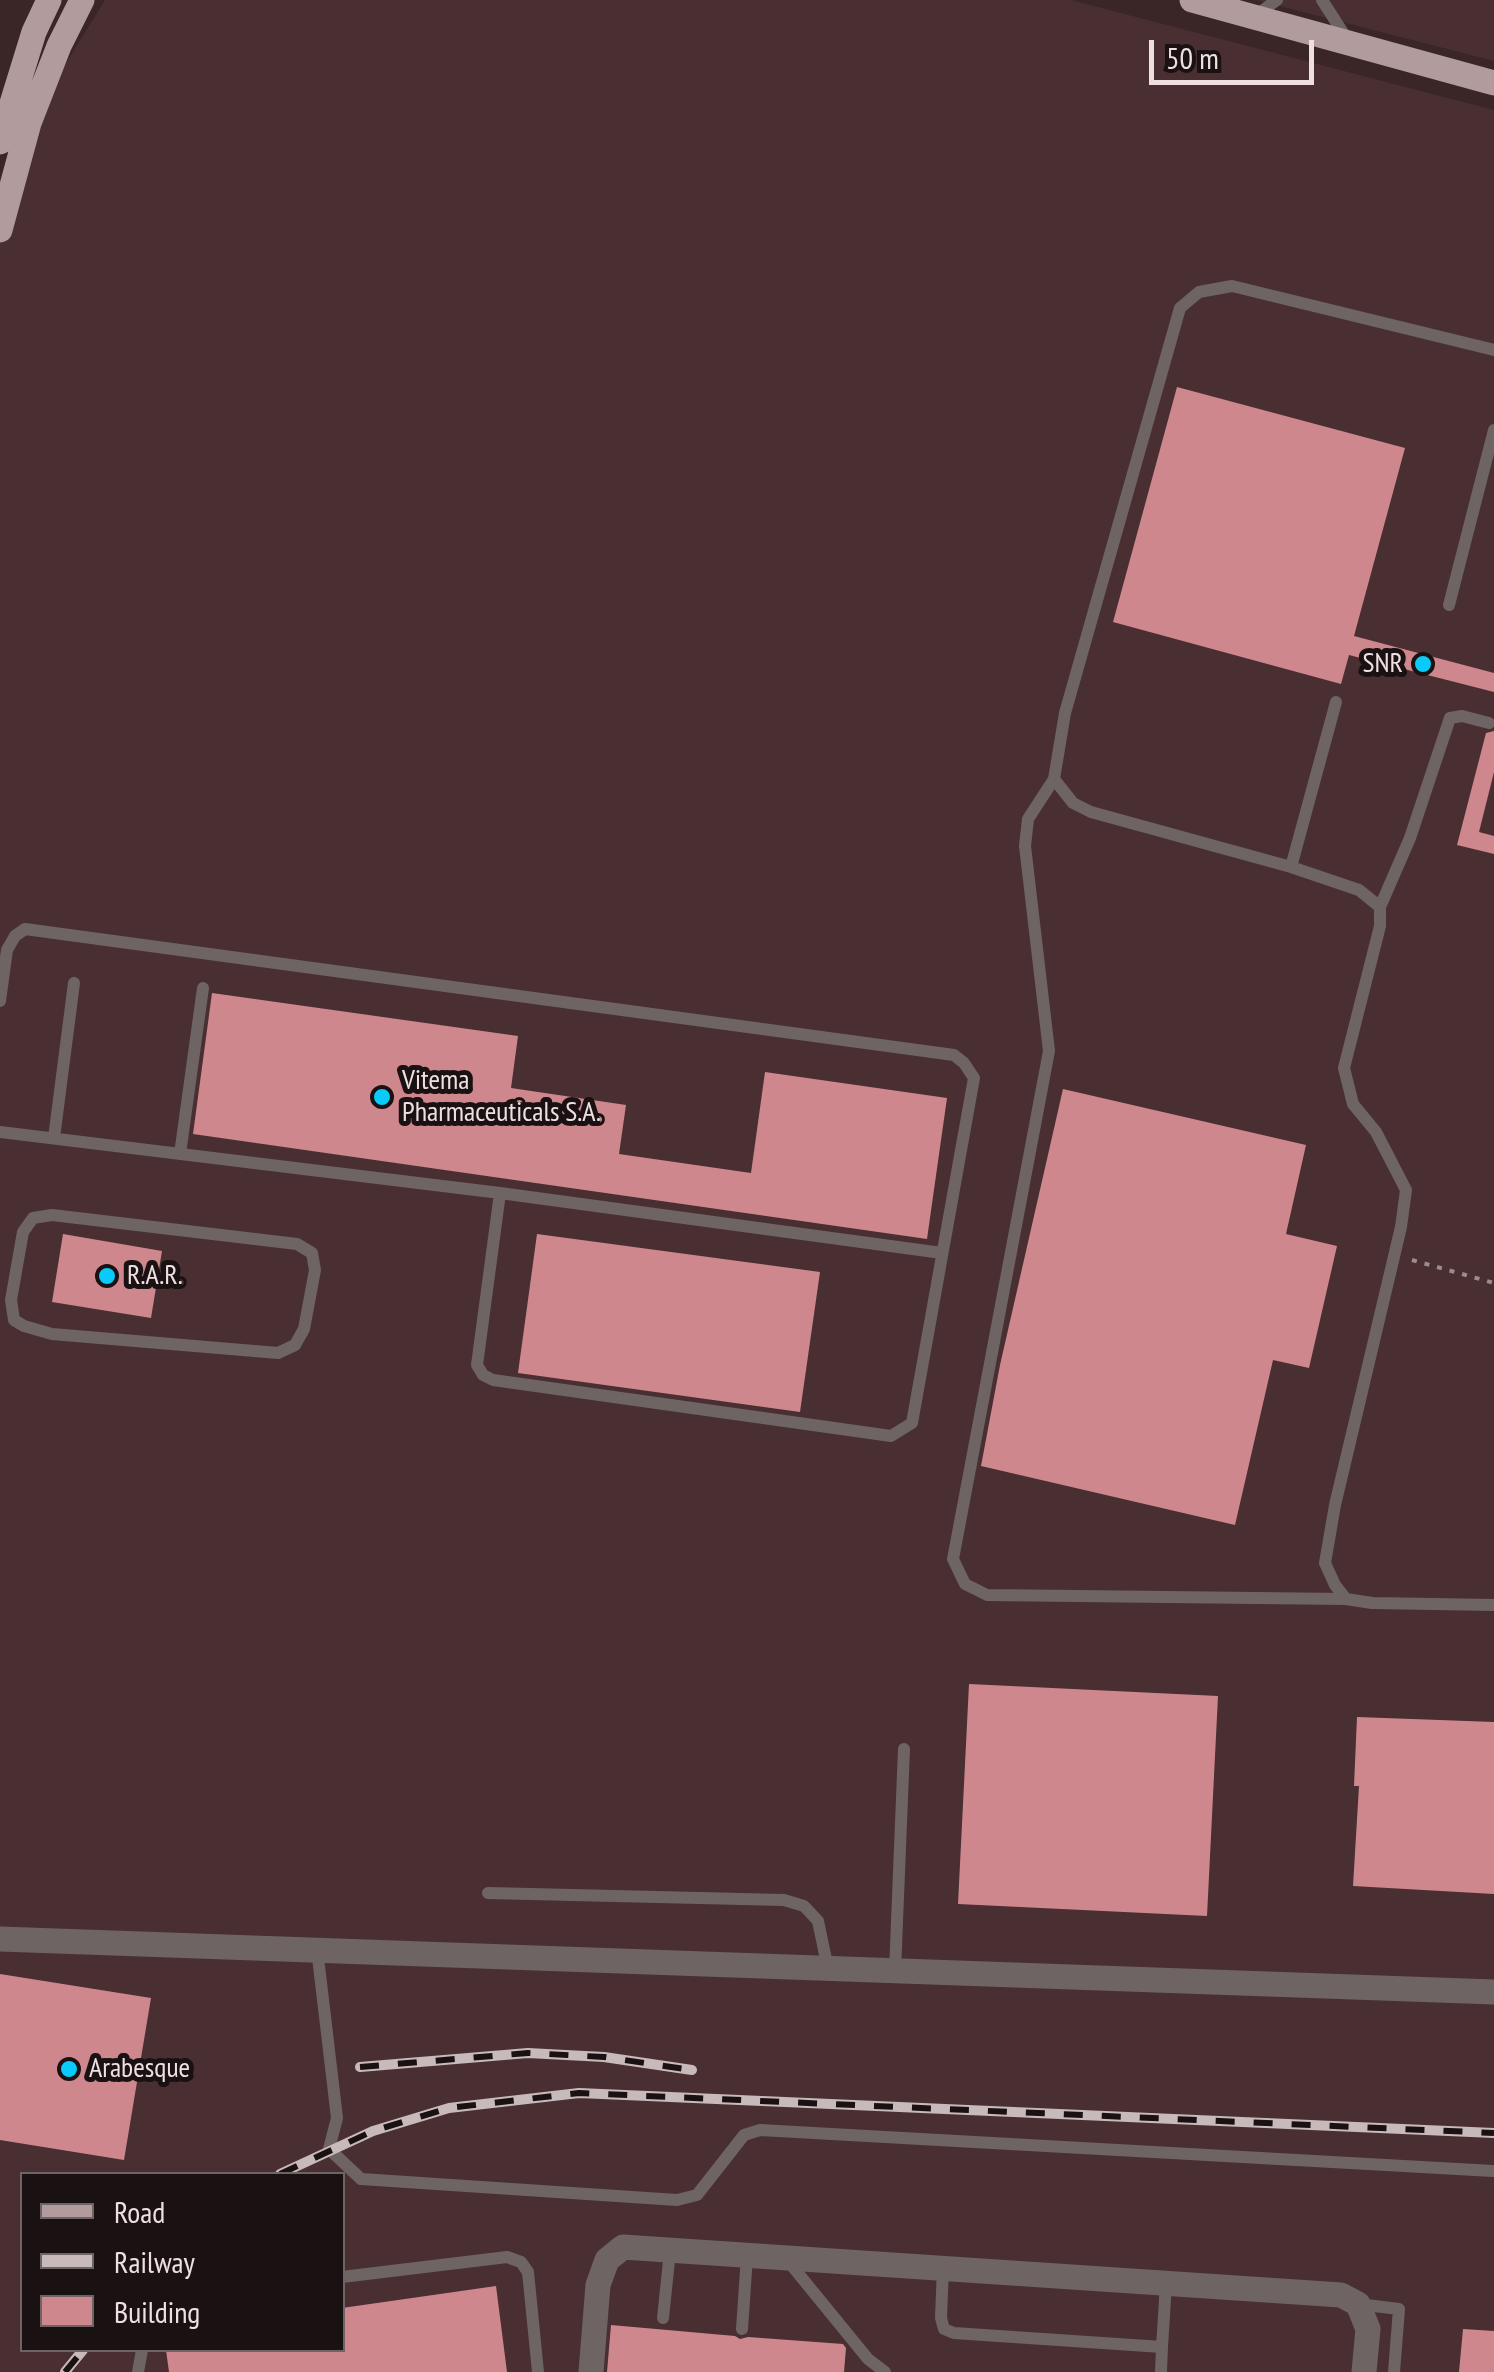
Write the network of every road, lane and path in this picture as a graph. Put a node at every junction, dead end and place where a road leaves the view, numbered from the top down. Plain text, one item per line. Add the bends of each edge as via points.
1 (48, 0) edge
2 (82, 0) edge
3 (1192, 0) edge
4 (1277, 0) edge
5 (1322, 0) edge
6 (1254, 17) junction
7 (1349, 42) junction
8 (1494, 83) edge
9 (0, 142) edge
10 (0, 230) edge
11 (1494, 350) edge
12 (1494, 430) edge
13 (1449, 605) dead end
14 (1336, 702) dead end
15 (1489, 723) dead end
16 (1054, 779) junction
17 (1291, 867) junction
18 (1380, 907) junction
19 (74, 984) dead end
20 (203, 988) dead end
21 (0, 1001) edge
22 (0, 1132) edge
23 (54, 1138) junction
24 (180, 1154) junction
25 (500, 1193) junction
26 (942, 1253) junction
27 (1394, 1255) junction
28 (1494, 1282) edge
29 (6, 1299) edge
30 (1346, 1599) junction
31 (1494, 1605) edge
32 (904, 1748) dead end
33 (488, 1892) dead end
34 (0, 1938) edge
35 (317, 1949) junction
36 (828, 1968) junction
37 (895, 1971) junction
38 (1494, 1992) edge
39 (1494, 2171) edge
40 (670, 2250) junction
41 (747, 2256) junction
42 (786, 2259) junction
43 (943, 2267) junction
44 (345, 2277) edge
45 (1166, 2283) junction
46 (1358, 2304) junction
47 (663, 2318) dead end
48 (742, 2328) dead end
49 (1162, 2347) junction
50 (538, 2372) edge
51 (591, 2372) edge
52 (884, 2372) edge
53 (1161, 2372) edge
54 (1364, 2372) edge
55 (1394, 2372) edge

1 - 9 main road
2 - 10 main road via 29,123
3 - 6 main road
4 - 6 lane
5 - 7 lane
6 - 7 main road
7 - 8 main road
11 - 16 lane via 1232,286 1198,292 1180,308 1065,713
12 - 13 lane
14 - 17 lane
15 - 18 lane via 1450,718
16 - 17 lane via 1072,803 1091,812
16 - 30 lane via 1028,818 1025,846 1049,1051 954,1559 966,1584 986,1595
17 - 18 lane via 1358,890
18 - 27 lane via 1344,1068 1353,1104 1406,1190
19 - 23 lane
20 - 24 lane
21 - 26 lane via 8,950 25,929 954,1054 974,1078
22 - 23 lane
23 - 24 lane
24 - 25 lane
25 - 26 lane
25 - 26 lane via 477,1365 482,1375 891,1436 912,1423
27 - 28 path
27 - 30 lane via 1326,1563
29 - 29 lane via 14,1320 52,1334 278,1353 295,1345 304,1329 315,1270 312,1253 297,1244 52,1215 33,1218 23,1232
30 - 31 lane
32 - 37 lane
33 - 36 lane via 784,1900 804,1906 818,1921
34 - 35 street
35 - 36 street
35 - 39 lane via 337,2118 329,2149 361,2180 677,2200 696,2195 744,2136 760,2130
36 - 37 street
37 - 38 street
40 - 41 street
40 - 47 lane
40 - 51 street via 623,2247 607,2260 598,2284
41 - 42 street
41 - 48 lane
42 - 43 street
42 - 52 lane
43 - 45 street
43 - 49 lane via 941,2318 954,2333
44 - 50 lane via 507,2257 521,2262 528,2272
45 - 46 street via 1341,2295
45 - 49 lane
46 - 54 street via 1368,2329
46 - 55 lane via 1399,2309
49 - 53 lane

